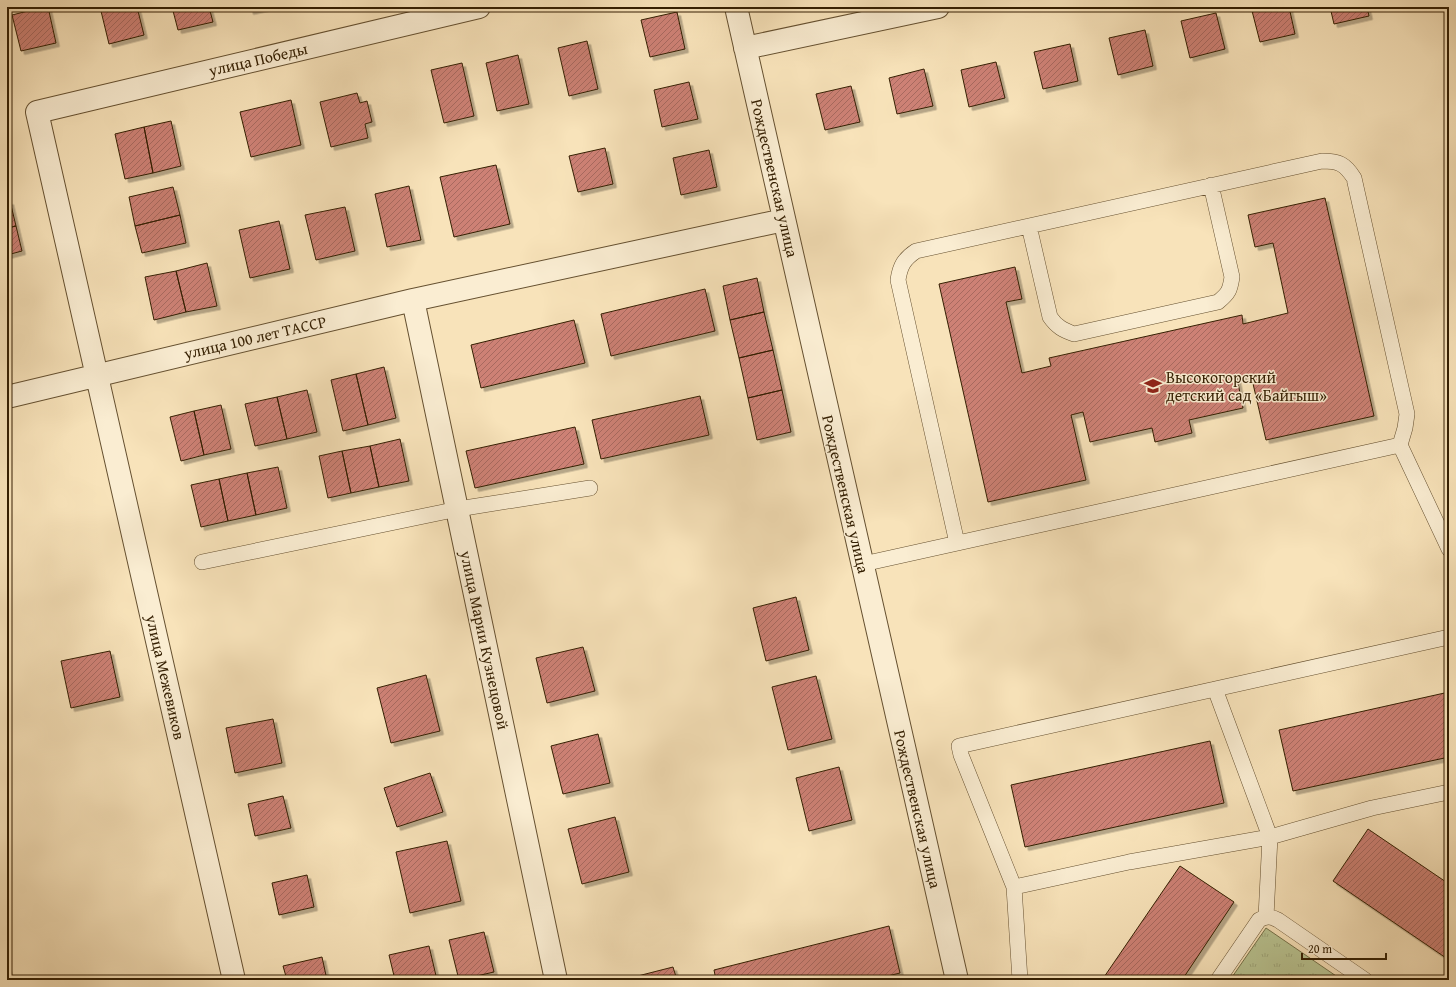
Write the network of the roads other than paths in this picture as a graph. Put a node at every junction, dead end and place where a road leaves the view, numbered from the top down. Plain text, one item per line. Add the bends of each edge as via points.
1 (479, 7) edge
2 (736, 7) edge
3 (938, 7) edge
4 (745, 48) junction
5 (37, 112) joint
6 (1211, 185) junction
7 (784, 220) junction
8 (1030, 226) junction
9 (414, 300) junction
10 (97, 375) junction
11 (7, 397) edge
12 (1400, 445) junction
13 (590, 488) dead end
14 (458, 509) junction
15 (957, 543) junction
16 (1449, 549) edge
17 (202, 562) dead end
18 (863, 564) junction
19 (1449, 637) edge
20 (1215, 689) junction
21 (1449, 792) edge
22 (1270, 837) junction
23 (1014, 887) junction
24 (1266, 917) junction
25 (234, 980) edge
26 (556, 980) edge
27 (957, 980) edge
28 (1020, 980) edge
29 (1218, 980) edge
30 (1365, 980) edge

1 - 5 street, улица Победы
2 - 4 street, Рождественская улица
3 - 4 street
4 - 7 street, Рождественская улица
5 - 10 street, улица Межевиков
6 - 8 lane
6 - 8 lane via 1232,277 1226,295 1211,304 1074,334 1062,330 1050,317
6 - 12 lane via 1322,161 1337,162 1348,169 1354,178 1407,414 1406,428
7 - 9 street, улица 100 лет ТАССР
7 - 18 street, Рождественская улица
8 - 15 lane via 916,251 904,260 900,268 898,280
9 - 10 street, улица 100 лет ТАССР
9 - 14 street, улица Марии Кузнецовой
10 - 11 street, улица 100 лет ТАССР
10 - 25 street, улица Межевиков
12 - 15 lane
12 - 16 lane
13 - 14 lane
14 - 17 lane
14 - 26 street, улица Марии Кузнецовой
15 - 18 lane
18 - 27 street, Рождественская улица
19 - 20 lane
20 - 22 lane
20 - 23 lane via 959,746 960,755
21 - 22 lane via 1372,808
22 - 23 lane via 1129,862
22 - 24 lane
23 - 28 lane
24 - 29 lane via 1259,920
24 - 30 lane via 1274,918

